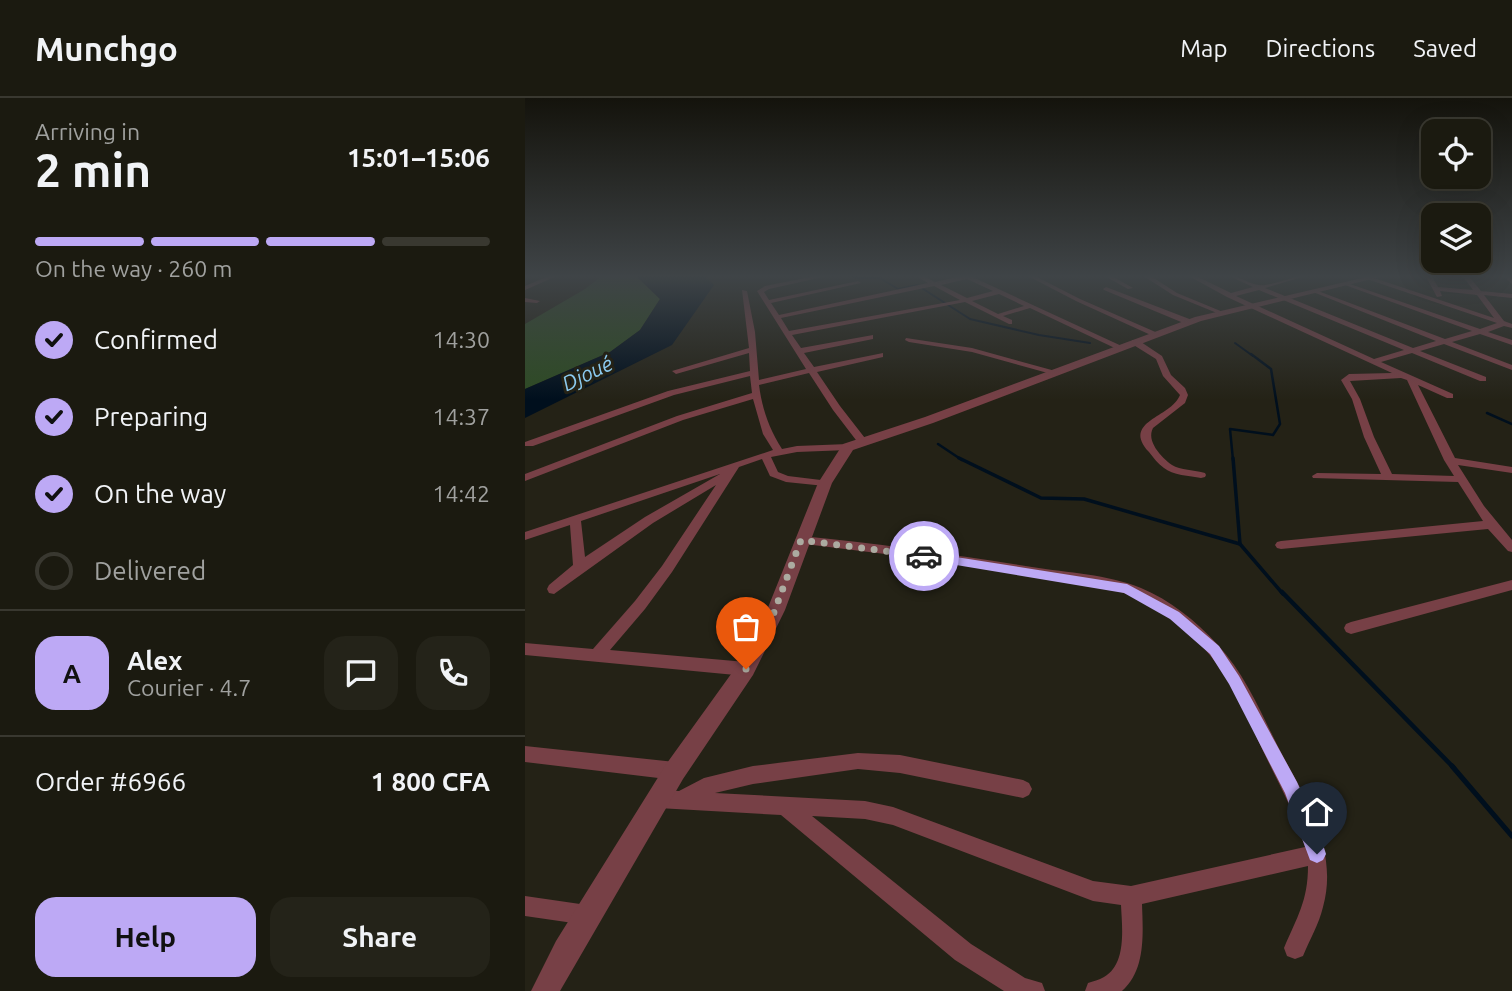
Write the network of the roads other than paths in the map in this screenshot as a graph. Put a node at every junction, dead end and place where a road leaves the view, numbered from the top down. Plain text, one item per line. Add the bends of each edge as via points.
1 (748, 317) edge
2 (778, 317) edge
3 (828, 317) edge
4 (875, 317) edge
5 (998, 317) edge
6 (1058, 317) edge
7 (1116, 317) edge
8 (1176, 317) edge
9 (1207, 317) edge
10 (1274, 317) edge
11 (1328, 317) edge
12 (1381, 317) edge
13 (1446, 317) edge
14 (1486, 317) edge
15 (1497, 317) edge
16 (1009, 322) dead end
17 (1189, 322) junction
18 (1501, 322) junction
19 (835, 324) junction
20 (1512, 326) edge
21 (788, 333) junction
22 (1481, 333) junction
23 (1156, 334) junction
24 (870, 337) dead end
25 (909, 340) dead end
26 (1445, 341) junction
27 (1512, 343) edge
28 (1128, 345) junction
29 (753, 349) junction
30 (800, 351) junction
31 (1412, 351) junction
32 (880, 355) dead end
33 (1375, 361) junction
34 (1512, 368) edge
35 (812, 370) junction
36 (676, 371) dead end
37 (755, 372) junction
38 (1055, 372) junction
39 (1408, 377) junction
40 (1483, 379) dead end
41 (755, 383) junction
42 (755, 395) junction
43 (1450, 396) dead end
44 (529, 444) dead end
45 (856, 445) junction
46 (779, 452) junction
47 (765, 455) junction
48 (1449, 460) junction
49 (732, 469) junction
50 (1512, 470) edge
51 (1201, 475) dead end
52 (1317, 476) dead end
53 (525, 478) edge
54 (1388, 478) junction
55 (1459, 479) junction
56 (825, 483) junction
57 (575, 519) junction
58 (1496, 529) junction
59 (525, 536) edge
60 (1512, 538) edge
61 (801, 540) junction
62 (1281, 545) dead end
63 (1512, 548) edge
64 (580, 567) junction
65 (1512, 585) edge
66 (554, 589) dead end
67 (1351, 628) dead end
68 (525, 649) edge
69 (596, 656) junction
70 (746, 669) junction
71 (525, 754) edge
72 (675, 771) junction
73 (1023, 789) dead end
74 (658, 799) junction
75 (681, 800) junction
76 (785, 806) junction
77 (1317, 854) junction
78 (1131, 896) junction
79 (525, 906) edge
80 (587, 915) junction
81 (1294, 948) dead end
82 (545, 991) edge
83 (1034, 991) edge
84 (1096, 991) edge

1 - 29 street
2 - 21 street
3 - 19 street
4 - 19 street
5 - 16 street
6 - 28 street
7 - 23 street
8 - 17 street
9 - 17 street
10 - 33 street
11 - 31 street
12 - 26 street
13 - 22 street
14 - 18 street
15 - 18 street
17 - 23 street
18 - 20 street
18 - 22 street
19 - 21 street
21 - 30 street
22 - 26 street
22 - 27 street
23 - 28 street
24 - 30 street
25 - 38 street via 972,350
26 - 31 street
26 - 34 street
28 - 38 street
28 - 51 street via 1159,358 1184,395 1149,426 1146,443 1169,468
29 - 36 street
29 - 37 street
30 - 35 street
31 - 33 street
31 - 40 street
32 - 35 street
33 - 39 street
35 - 41 street
35 - 45 street
37 - 41 street
37 - 44 street via 671,393
38 - 45 street
39 - 43 street
39 - 48 street
39 - 54 street via 1345,380
41 - 42 street
42 - 46 street via 762,427
42 - 53 street via 680,418
45 - 46 street
45 - 56 street via 839,456
46 - 47 street
47 - 49 street
47 - 56 street via 774,474
48 - 50 street
48 - 55 street
49 - 57 street
49 - 64 street
49 - 69 street via 660,578
52 - 54 street
54 - 55 street
55 - 58 street
56 - 61 street
57 - 59 street
57 - 64 street
58 - 60 street
58 - 62 street
58 - 63 street
61 - 70 street via 770,623
61 - 77 street via 1016,569 1127,588 1149,599 1194,631 1228,670 1291,788
64 - 66 street
65 - 67 street
68 - 69 street
69 - 70 street
70 - 72 street
71 - 72 street
72 - 74 street
73 - 75 street via 900,764 858,761 753,775 704,788
74 - 75 street
74 - 80 street
75 - 76 street
76 - 78 street via 893,816 1093,891
76 - 83 street via 963,952 1021,989
77 - 78 street
77 - 81 street via 1314,904
78 - 84 street via 1133,946 1125,972 1107,989
79 - 80 street
80 - 82 street

